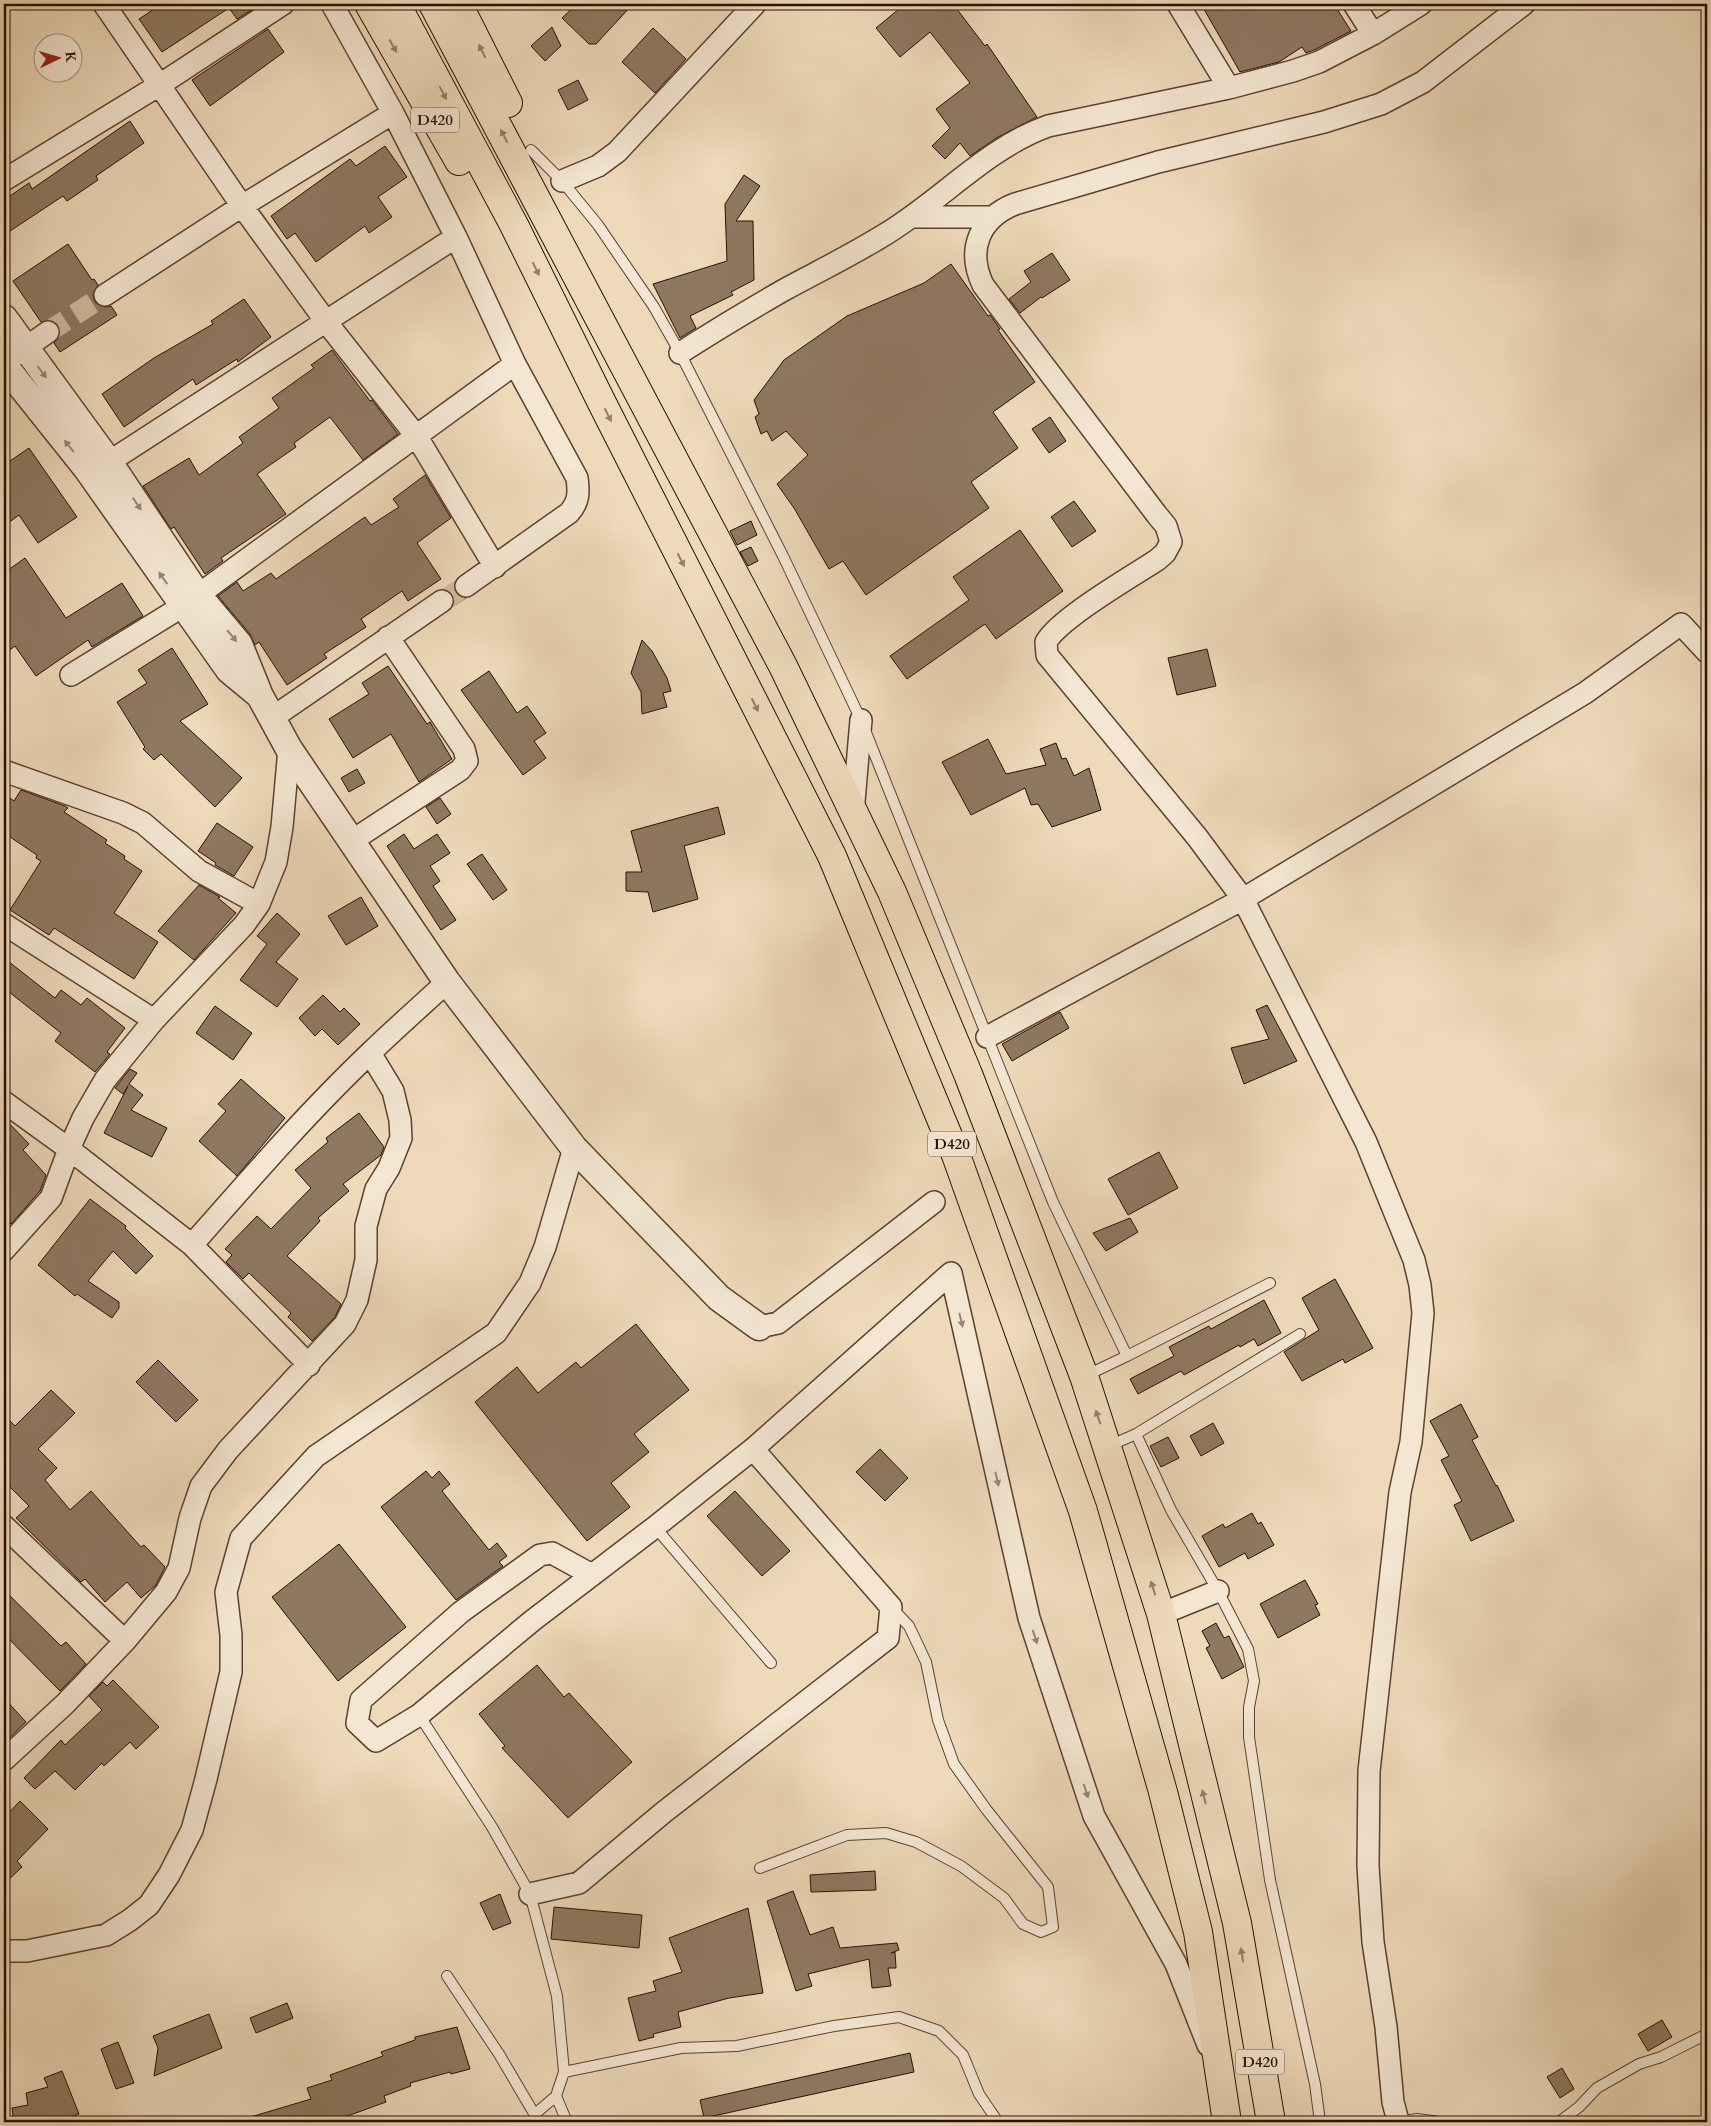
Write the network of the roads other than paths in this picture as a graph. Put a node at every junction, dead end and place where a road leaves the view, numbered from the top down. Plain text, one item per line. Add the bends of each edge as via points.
1 (104, 4) edge
2 (283, 4) edge
3 (332, 4) edge
4 (369, 4) edge
5 (396, 4) edge
6 (433, 4) edge
7 (458, 4) edge
8 (755, 4) edge
9 (1178, 4) edge
10 (1354, 4) edge
11 (1421, 4) edge
12 (1524, 4) edge
13 (1373, 34) junction
14 (161, 84) junction
15 (1229, 88) junction
16 (393, 113) junction
17 (531, 150) junction
18 (4, 180) edge
19 (562, 181) junction
20 (242, 206) junction
21 (912, 217) junction
22 (992, 217) junction
23 (514, 226) junction
24 (551, 226) junction
25 (456, 237) junction
26 (105, 296) tunnel mouth
27 (4, 318) edge
28 (327, 323) junction
29 (48, 332) tunnel mouth
30 (680, 353) junction
31 (10, 359) edge
32 (515, 364) junction
33 (417, 437) junction
34 (108, 462) junction
35 (495, 567) junction
36 (466, 586) tunnel mouth
37 (190, 600) junction
38 (442, 601) tunnel mouth
39 (388, 637) junction
40 (1707, 652) edge
41 (71, 675) dead end
42 (266, 707) junction
43 (861, 720) junction
44 (289, 749) junction
45 (4, 771) edge
46 (853, 813) junction
47 (350, 842) junction
48 (1243, 899) junction
49 (259, 904) junction
50 (4, 924) edge
51 (447, 982) junction
52 (154, 1020) junction
53 (987, 1038) junction
54 (370, 1052) junction
55 (4, 1102) edge
56 (574, 1148) junction
57 (68, 1149) junction
58 (934, 1202) dead end
59 (192, 1245) junction
60 (4, 1250) edge
61 (1270, 1283) dead end
62 (759, 1326) joint
63 (1300, 1334) dead end
64 (1128, 1356) junction
65 (309, 1365) junction
66 (1084, 1376) junction
67 (1136, 1434) junction
68 (1108, 1446) junction
69 (753, 1449) junction
70 (655, 1527) junction
71 (5, 1529) edge
72 (592, 1575) junction
73 (1218, 1591) junction
74 (891, 1607) junction
75 (1161, 1614) junction
76 (125, 1641) junction
77 (771, 1663) dead end
78 (419, 1715) junction
79 (4, 1760) edge
80 (760, 1868) dead end
81 (530, 1894) junction
82 (4, 1951) edge
83 (447, 1976) dead end
84 (1707, 2034) edge
85 (564, 2072) junction
86 (1221, 2079) junction
87 (556, 2096) junction
88 (537, 2118) edge
89 (567, 2122) edge
90 (998, 2122) edge
91 (1227, 2122) edge
92 (1271, 2122) edge
93 (1320, 2122) edge
94 (1397, 2122) edge
95 (1439, 2122) edge
96 (1559, 2122) edge

1 - 14 street
2 - 14 street
3 - 16 street
4 -> 23 highway, D420 via 475,187
5 -> 23 highway
24 -> 6 highway
17 -> 7 highway, D420
8 - 19 street via 612,156 598,166
9 - 15 street
10 - 13 street
11 - 13 street
12 - 22 street via 1423,82 1381,104 1324,122 1158,162 1015,204
13 - 15 street via 1319,62
14 - 18 street
14 - 20 street
15 - 21 street via 1086,117 1030,132 982,162
16 - 20 street
16 - 25 street
17 - 19 lane
17 - 24 highway, D420
19 - 30 lane via 621,257
20 - 26 street
20 - 28 street
21 - 22 street
21 - 30 street
22 - 48 street via 982,231 976,254 976,266 983,285 1166,526 1171,542 1157,560 1051,634 1046,642 1047,655
23 -> 86 highway, D420 via 832,856 956,1155 1083,1511 1163,1792 1198,1932
24 - 46 highway, D420 via 783,666
25 - 28 street
25 - 32 street
27 - 31 street
28 - 33 street
28 - 34 street
29 - 31 street
30 - 43 lane via 783,556
31 -> 34 street
37 -> 31 street via 87,469
32 - 33 street
32 - 35 street via 572,466 579,492 569,513
33 - 35 street
33 - 37 street
34 -> 37 street
35 - 36 street
37 - 41 street
37 - 42 street via 228,670
38 - 39 street
39 - 42 street
39 - 47 street via 464,749 467,761 460,770
40 - 48 street via 1681,624 1585,693
42 - 44 street
43 - 46 street
43 - 53 lane
44 - 47 street
44 - 49 street via 276,862
45 - 49 street via 116,810 143,823 199,871
46 - 66 highway, D420 via 892,892 968,1074
47 - 51 street
48 - 53 street
48 - 94 street via 1366,1142 1414,1260 1420,1285 1423,1313 1411,1442 1400,1492 1369,1771 1368,1866 1373,1942
49 - 52 street via 244,925
50 - 52 street
51 - 54 street
51 - 56 street
52 - 57 street via 105,1080
53 - 64 lane via 1053,1202
54 - 59 street via 254,1174
54 - 65 street via 393,1091 401,1138 376,1189 366,1226 366,1260 357,1300 345,1324
55 - 57 street
56 - 62 street via 719,1298
56 - 82 street via 545,1246 530,1283 496,1332 316,1456 241,1538 226,1592 231,1672 206,1779 192,1830 149,1905 106,1935 27,1951
57 - 59 street
57 - 60 street via 51,1198
58 - 62 street via 778,1324
59 - 65 street
61 - 64 lane
63 - 67 lane
64 - 66 lane
65 - 76 street via 228,1450 201,1486 190,1518 180,1568 166,1592
68 -> 66 highway, D420
67 - 68 lane
67 - 73 lane via 1171,1510
75 -> 68 highway, D420
69 - 70 street
69 - 74 street
69 -> 86 street, D420 via 951,1273 1029,1618 1094,1816 1176,1964
70 - 72 street
70 - 77 lane
71 - 76 street
72 - 78 street
72 - 78 street via 552,1553 540,1555 461,1612 360,1700 357,1723 376,1741
73 - 75 street
73 - 93 lane via 1248,1649 1252,1665 1254,1681 1249,1707 1249,1737 1270,1880 1315,2084
74 - 80 lane via 909,1626 926,1662 938,1720 954,1764 1048,1887 1054,1927 1041,1932 1023,1924 1004,1898 961,1866 916,1842 886,1834 847,1835
74 - 81 street via 888,1638 664,1812 579,1884
92 -> 75 highway, D420 via 1237,1923
76 - 79 street via 65,1704
78 - 81 lane via 492,1827
81 - 85 lane via 557,1996
83 - 88 lane
84 - 96 lane via 1661,2057 1638,2064 1597,2088
85 - 87 lane
85 - 90 lane via 681,2048 737,2046 834,2026 899,2017 939,2031 962,2054 979,2094
86 - 91 highway, D420
87 - 88 lane
87 - 89 lane
94 - 95 lane via 1417,2119

